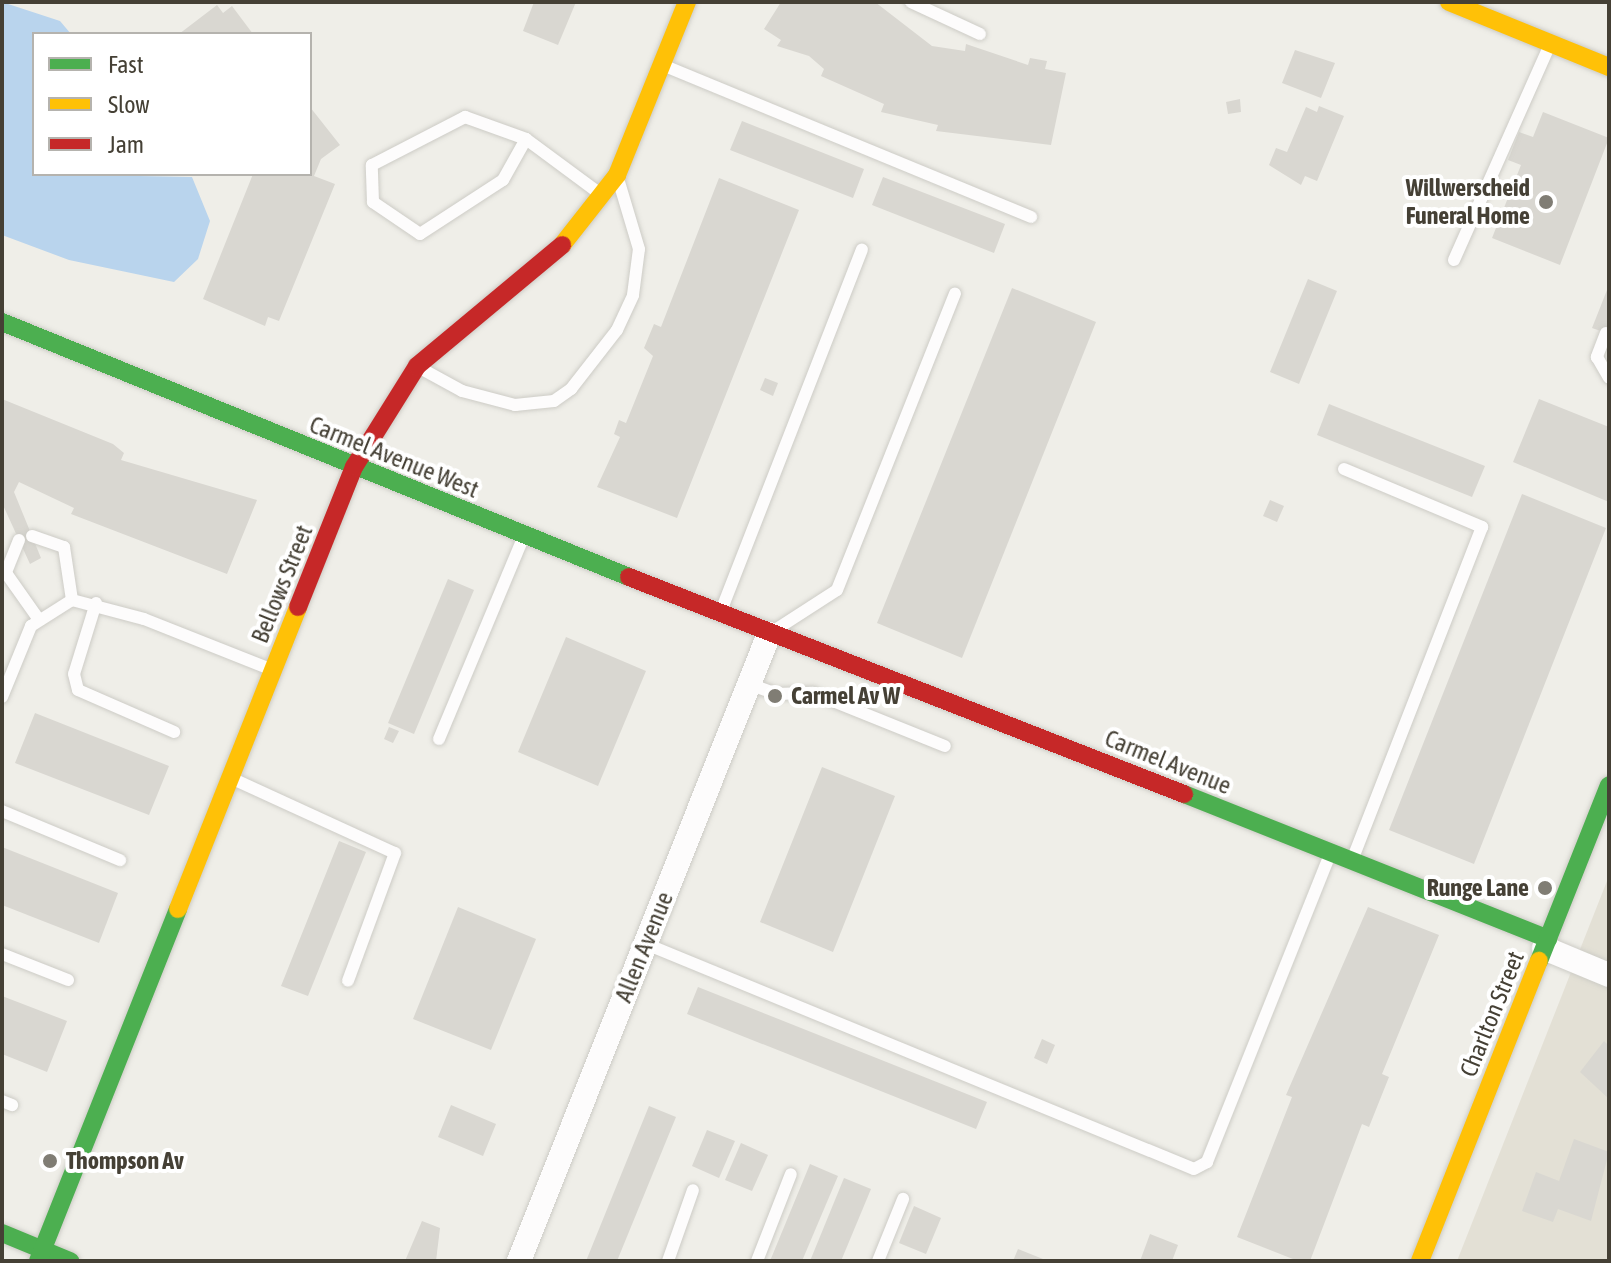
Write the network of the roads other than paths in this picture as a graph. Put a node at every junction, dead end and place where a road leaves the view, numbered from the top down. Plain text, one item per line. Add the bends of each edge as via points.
1 (687, 2) edge
2 (911, 2) edge
3 (1449, 2) edge
4 (1485, 9) edge
5 (980, 34) dead end
6 (1551, 43) junction
7 (662, 64) junction
8 (1609, 67) edge
9 (526, 139) junction
10 (617, 175) junction
11 (601, 195) junction
12 (1031, 217) dead end
13 (862, 249) dead end
14 (1454, 260) dead end
15 (955, 294) dead end
16 (2, 322) edge
17 (1606, 333) dead end
18 (417, 366) junction
19 (1609, 378) edge
20 (354, 467) junction
21 (1344, 469) dead end
22 (524, 535) junction
23 (72, 600) junction
24 (96, 603) junction
25 (720, 614) junction
26 (37, 617) junction
27 (769, 634) junction
28 (273, 670) junction
29 (749, 684) junction
30 (2, 697) edge
31 (174, 732) dead end
32 (439, 739) dead end
33 (945, 746) dead end
34 (230, 778) junction
35 (1609, 785) edge
36 (2, 811) edge
37 (1331, 853) junction
38 (120, 860) dead end
39 (1352, 861) junction
40 (1546, 943) junction
41 (646, 944) junction
42 (2, 954) edge
43 (1609, 975) edge
44 (68, 980) dead end
45 (348, 981) dead end
46 (791, 1174) dead end
47 (693, 1190) dead end
48 (903, 1199) dead end
49 (2, 1233) edge
50 (40, 1255) edge
51 (70, 1261) edge
52 (519, 1261) edge
53 (668, 1261) edge
54 (757, 1261) edge
55 (878, 1261) edge
56 (1420, 1261) edge

1 - 7 street, Bellows Street
2 - 5 lane
3 - 4 street
4 - 6 street
6 - 8 street
6 - 14 lane
7 - 10 street, Bellows Street
7 - 12 lane
9 - 9 lane via 465,117 372,165 373,202 420,234 503,180
9 - 11 lane
10 - 11 street, Bellows Street
10 - 18 lane via 639,249 633,295 599,357 571,389 554,401 515,405 462,391
11 - 18 street, Bellows Street via 557,251
13 - 25 lane
15 - 27 lane via 837,590
16 - 20 street, Carmel Avenue West
17 - 19 lane via 1597,357
18 - 20 street, Bellows Street
20 - 22 street, Carmel Avenue West
20 - 28 street, Bellows Street
21 - 39 lane via 1482,527
22 - 25 street, Carmel Avenue West
22 - 32 lane
23 - 24 lane
23 - 26 lane
23 - 26 lane via 64,547 26,538 6,573
24 - 28 lane
24 - 31 lane via 74,674 78,690
25 - 27 street, Carmel Avenue West
26 - 30 lane
27 - 29 street, Allen Avenue
27 - 37 street, Carmel Avenue
28 - 34 street, Bellows Street
29 - 33 lane via 777,694 813,693
29 - 41 street, Allen Avenue
34 - 45 lane via 395,853
34 - 50 street, Bellows Street
35 - 40 street, Charlton Street
36 - 38 lane
37 - 39 street, Carmel Avenue
37 - 41 lane via 1207,1162 1194,1169
39 - 40 street, Carmel Avenue
40 - 43 street
40 - 56 street, Charlton Street
41 - 52 street, Allen Avenue
42 - 44 lane
46 - 54 lane
47 - 53 lane
48 - 55 lane
49 - 50 street
50 - 51 street

